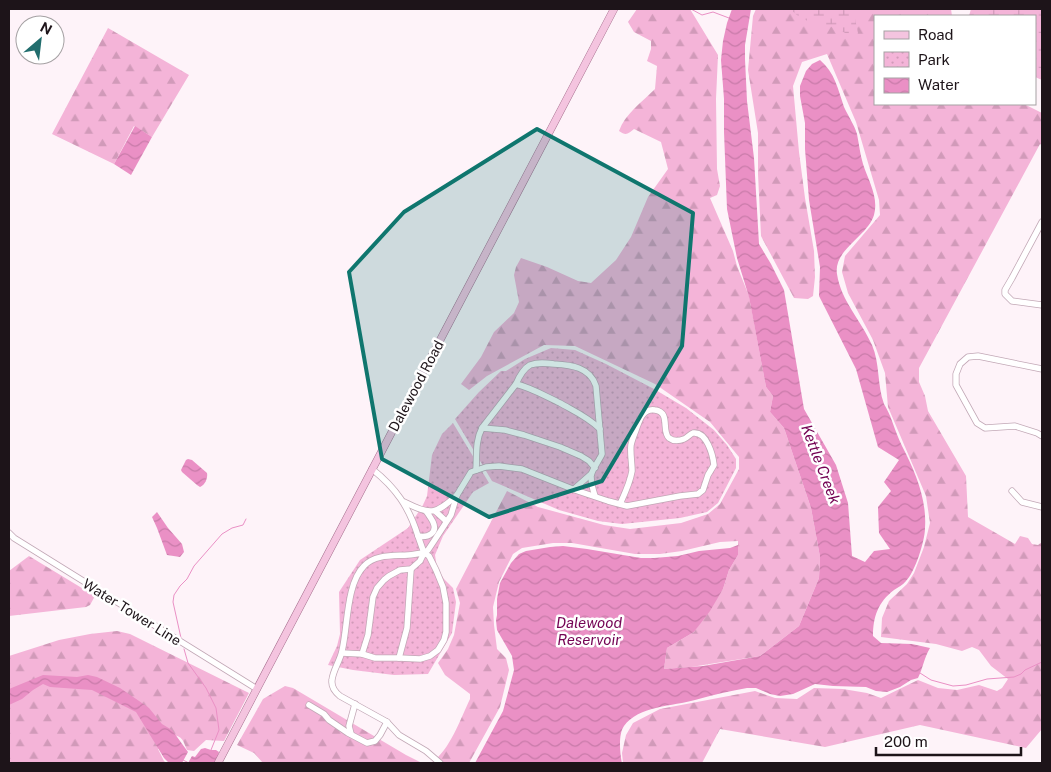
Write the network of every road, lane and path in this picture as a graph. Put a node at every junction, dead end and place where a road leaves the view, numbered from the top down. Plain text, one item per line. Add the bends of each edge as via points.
1 (614, 9) edge
2 (1042, 222) edge
3 (1042, 305) edge
4 (1042, 369) edge
5 (516, 384) junction
6 (482, 428) junction
7 (600, 429) junction
8 (1042, 436) edge
9 (372, 469) junction
10 (476, 470) junction
11 (593, 471) junction
12 (574, 489) junction
13 (1012, 491) dead end
14 (457, 495) junction
15 (595, 496) junction
16 (404, 502) junction
17 (620, 504) junction
18 (1042, 507) edge
19 (426, 511) junction
20 (435, 511) junction
21 (446, 522) junction
22 (9, 533) edge
23 (418, 536) junction
24 (424, 553) junction
25 (410, 569) junction
26 (342, 653) junction
27 (362, 654) junction
28 (399, 658) junction
29 (256, 689) junction
30 (355, 704) junction
31 (309, 705) dead end
32 (387, 722) junction
33 (351, 734) junction
34 (218, 763) edge
35 (440, 763) edge

1 - 9 main road, Dalewood Road
2 - 3 street via 1005,294 1012,301
4 - 8 street via 978,356 968,357 960,364 956,385 977,423 984,428 1015,426
5 - 6 street
5 - 7 street via 540,392
5 - 7 street via 530,365 541,362 576,366 594,380
6 - 10 street via 478,435
6 - 11 street via 505,430 560,447 589,461
7 - 11 street via 602,454
9 - 16 street
9 - 29 main road, Dalewood Road
10 - 12 street via 499,466 522,469
10 - 14 street via 471,472
11 - 12 street
11 - 15 street
12 - 15 street
13 - 18 street via 1022,502
14 - 20 street
14 - 21 street
15 - 17 street
16 - 19 street
16 - 23 street
17 - 17 street via 627,506 698,494 714,466 706,438 693,433 682,440 670,439 661,414 656,410 643,414 631,447 629,486
19 - 20 street
19 - 23 street via 433,522 433,533 428,537
20 - 21 street
21 - 24 street
22 - 29 street, Water Tower Line
23 - 24 street
24 - 25 street
24 - 26 street via 389,555 364,566 351,594
24 - 28 street via 429,556 443,587 446,632 438,650 430,656
25 - 27 street via 400,570 376,588
25 - 28 street via 407,628
26 - 27 street
26 - 30 street via 333,674 332,686 336,693
27 - 28 street via 375,658
29 - 34 main road, Dalewood Road
30 - 32 street
30 - 33 street via 348,726
31 - 33 street
32 - 33 street via 375,741 367,742
32 - 35 street via 399,735

